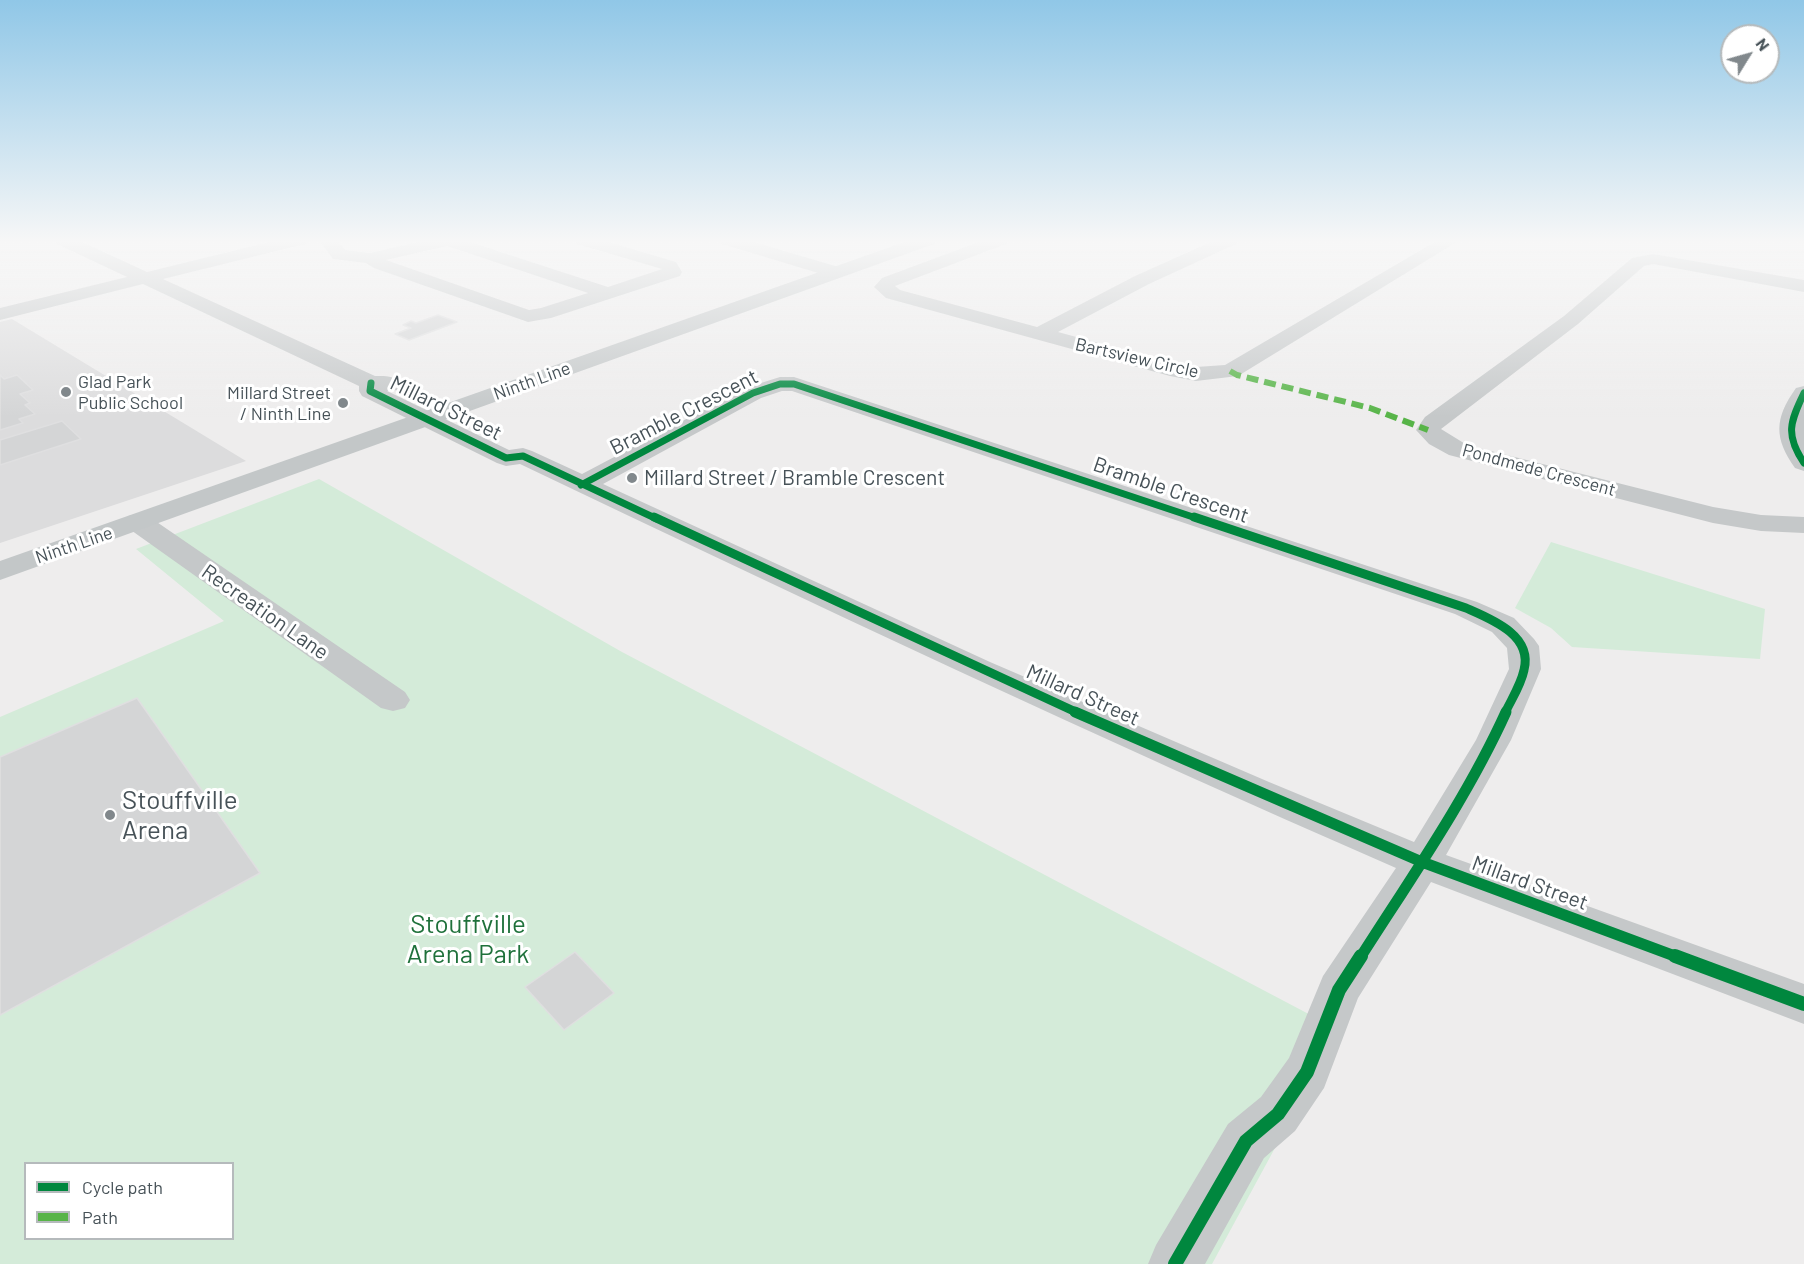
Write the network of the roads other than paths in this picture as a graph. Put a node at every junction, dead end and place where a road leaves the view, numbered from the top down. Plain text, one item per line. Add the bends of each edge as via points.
1 (60, 299) edge
2 (190, 299) edge
3 (480, 299) edge
4 (589, 299) edge
5 (761, 299) edge
6 (911, 299) edge
7 (1105, 299) edge
8 (1351, 299) edge
9 (1595, 299) edge
10 (0, 314) edge
11 (1039, 334) junction
12 (1804, 393) edge
13 (436, 416) junction
14 (1804, 463) edge
15 (581, 484) junction
16 (138, 522) junction
17 (1804, 525) edge
18 (0, 571) edge
19 (393, 700) dead end
20 (1422, 862) junction
21 (1804, 1004) edge
22 (1175, 1264) edge

1 - 10 street
2 - 13 street, Millard Street via 371,383 370,391
3 - 4 street via 528,316
5 - 13 main road, Ninth Line
6 - 11 street, Bartsview Circle
7 - 11 street
8 - 11 street, Bartsview Circle via 1230,371 1205,374 1178,371
9 - 17 street, Pondmede Crescent via 1433,422 1428,430 1437,440 1458,450 1713,515
12 - 14 street via 1789,422 1793,449
13 - 15 street, Millard Street via 506,458 523,456
13 - 16 main road, Ninth Line
15 - 20 street, Millard Street via 978,669
15 - 20 street, Bramble Crescent via 753,393 780,384 795,384 1466,608 1503,625 1523,646 1525,669 1493,740
16 - 18 main road, Ninth Line
16 - 19 street, Recreation Lane
20 - 21 street, Millard Street
20 - 22 street, Bramble Crescent via 1339,990 1307,1072 1278,1114 1246,1141

